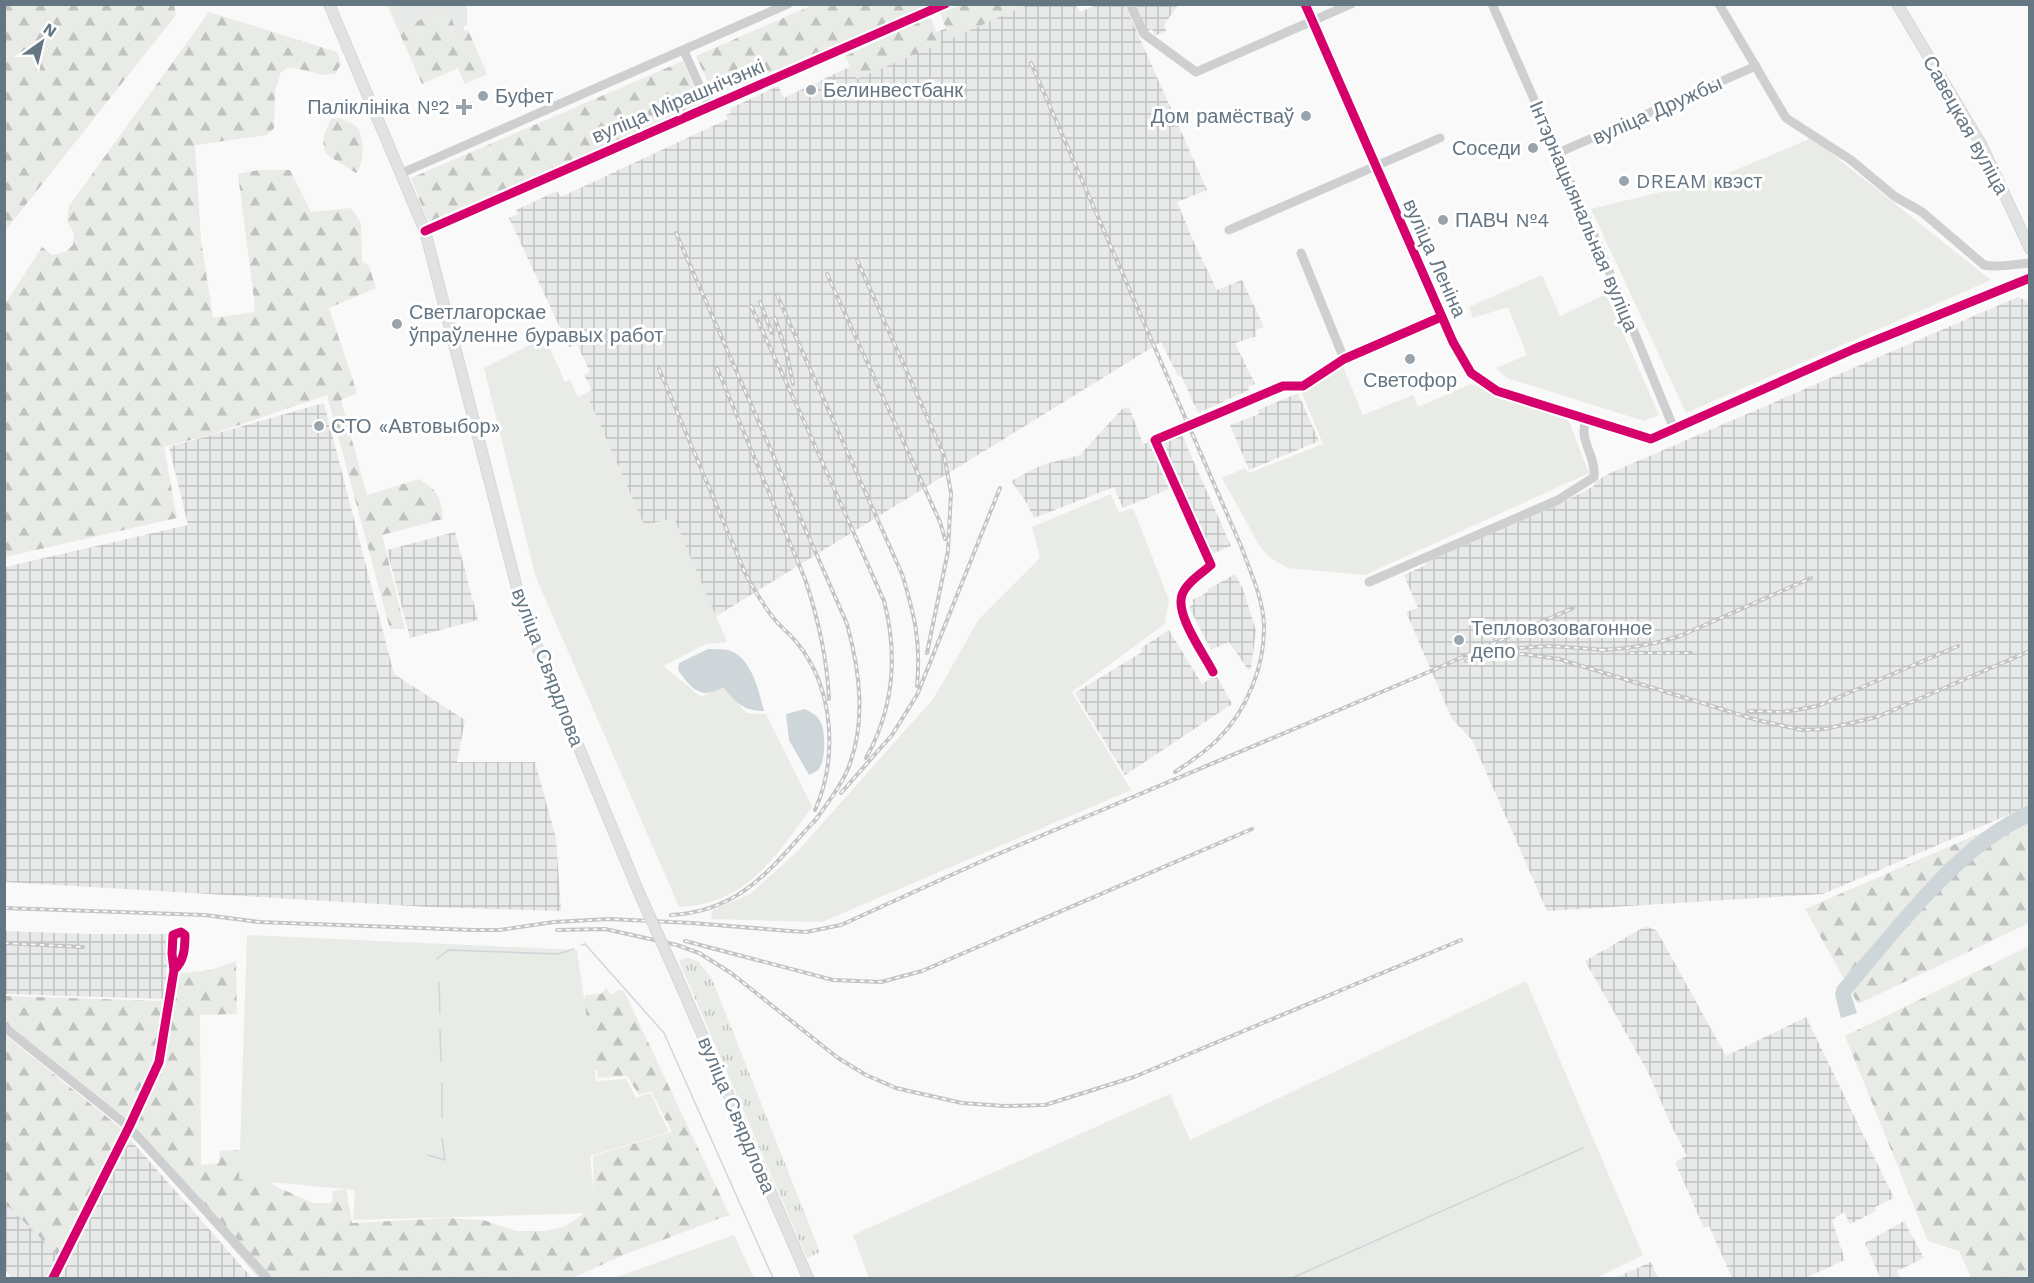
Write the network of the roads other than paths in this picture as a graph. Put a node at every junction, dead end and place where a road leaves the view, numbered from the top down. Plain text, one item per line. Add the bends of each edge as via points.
1 (329, 4) edge
2 (788, 4) edge
3 (1305, 4) edge
4 (1351, 4) edge
5 (1492, 4) edge
6 (1719, 4) edge
7 (1897, 4) edge
8 (943, 5) edge
9 (1132, 9) edge
10 (1312, 21) junction
11 (684, 51) junction
12 (1756, 66) junction
13 (709, 107) junction
14 (1440, 138) dead end
15 (1558, 153) junction
16 (1375, 166) junction
17 (402, 173) junction
18 (1229, 230) dead end
19 (425, 231) junction
20 (2030, 249) edge
21 (1301, 253) dead end
22 (2030, 263) edge
23 (2030, 278) edge
24 (1441, 317) junction
25 (1344, 359) junction
26 (1586, 420) junction
27 (1674, 429) junction
28 (1369, 582) dead end
29 (1214, 672) dead end
30 (174, 970) dead end
31 (4, 1026) edge
32 (129, 1127) junction
33 (53, 1278) edge
34 (267, 1278) edge
35 (807, 1278) edge

1 - 17 main road, вуліца Свярдлова
2 - 11 street
3 - 10 street, вуліца Леніна
4 - 10 street
5 - 15 street, Інтэрнацыянальная вуліца
6 - 12 street
7 - 20 main road, Савецкая вуліца via 1981,144
8 - 13 street, вуліца Мірашнічэнкі
9 - 10 street via 1144,34 1196,72
10 - 16 street, вуліца Леніна
11 - 13 street
11 - 17 street
12 - 15 street, вуліца Дружбы
12 - 22 street via 1786,118 1922,212 1984,265
13 - 19 street, вуліца Мірашнічэнкі
14 - 16 street
15 - 27 street, Інтэрнацыянальная вуліца
16 - 18 street
16 - 24 street, вуліца Леніна
17 - 19 main road, вуліца Свярдлова
19 - 35 main road, вуліца Свярдлова, bridge via 524,615 640,896
21 - 25 street
23 - 27 street, вуліца Леніна via 1854,349
24 - 25 street
24 - 26 street, вуліца Леніна via 1472,373 1497,391
25 - 29 street via 1303,386 1283,386 1155,441 1211,565 1182,594 1180,607
26 - 27 street, вуліца Леніна via 1651,439
26 - 28 street via 1582,431 1595,467 1594,477 1558,500
30 - 32 street via 159,1062
31 - 32 street
32 - 33 street
32 - 34 street

